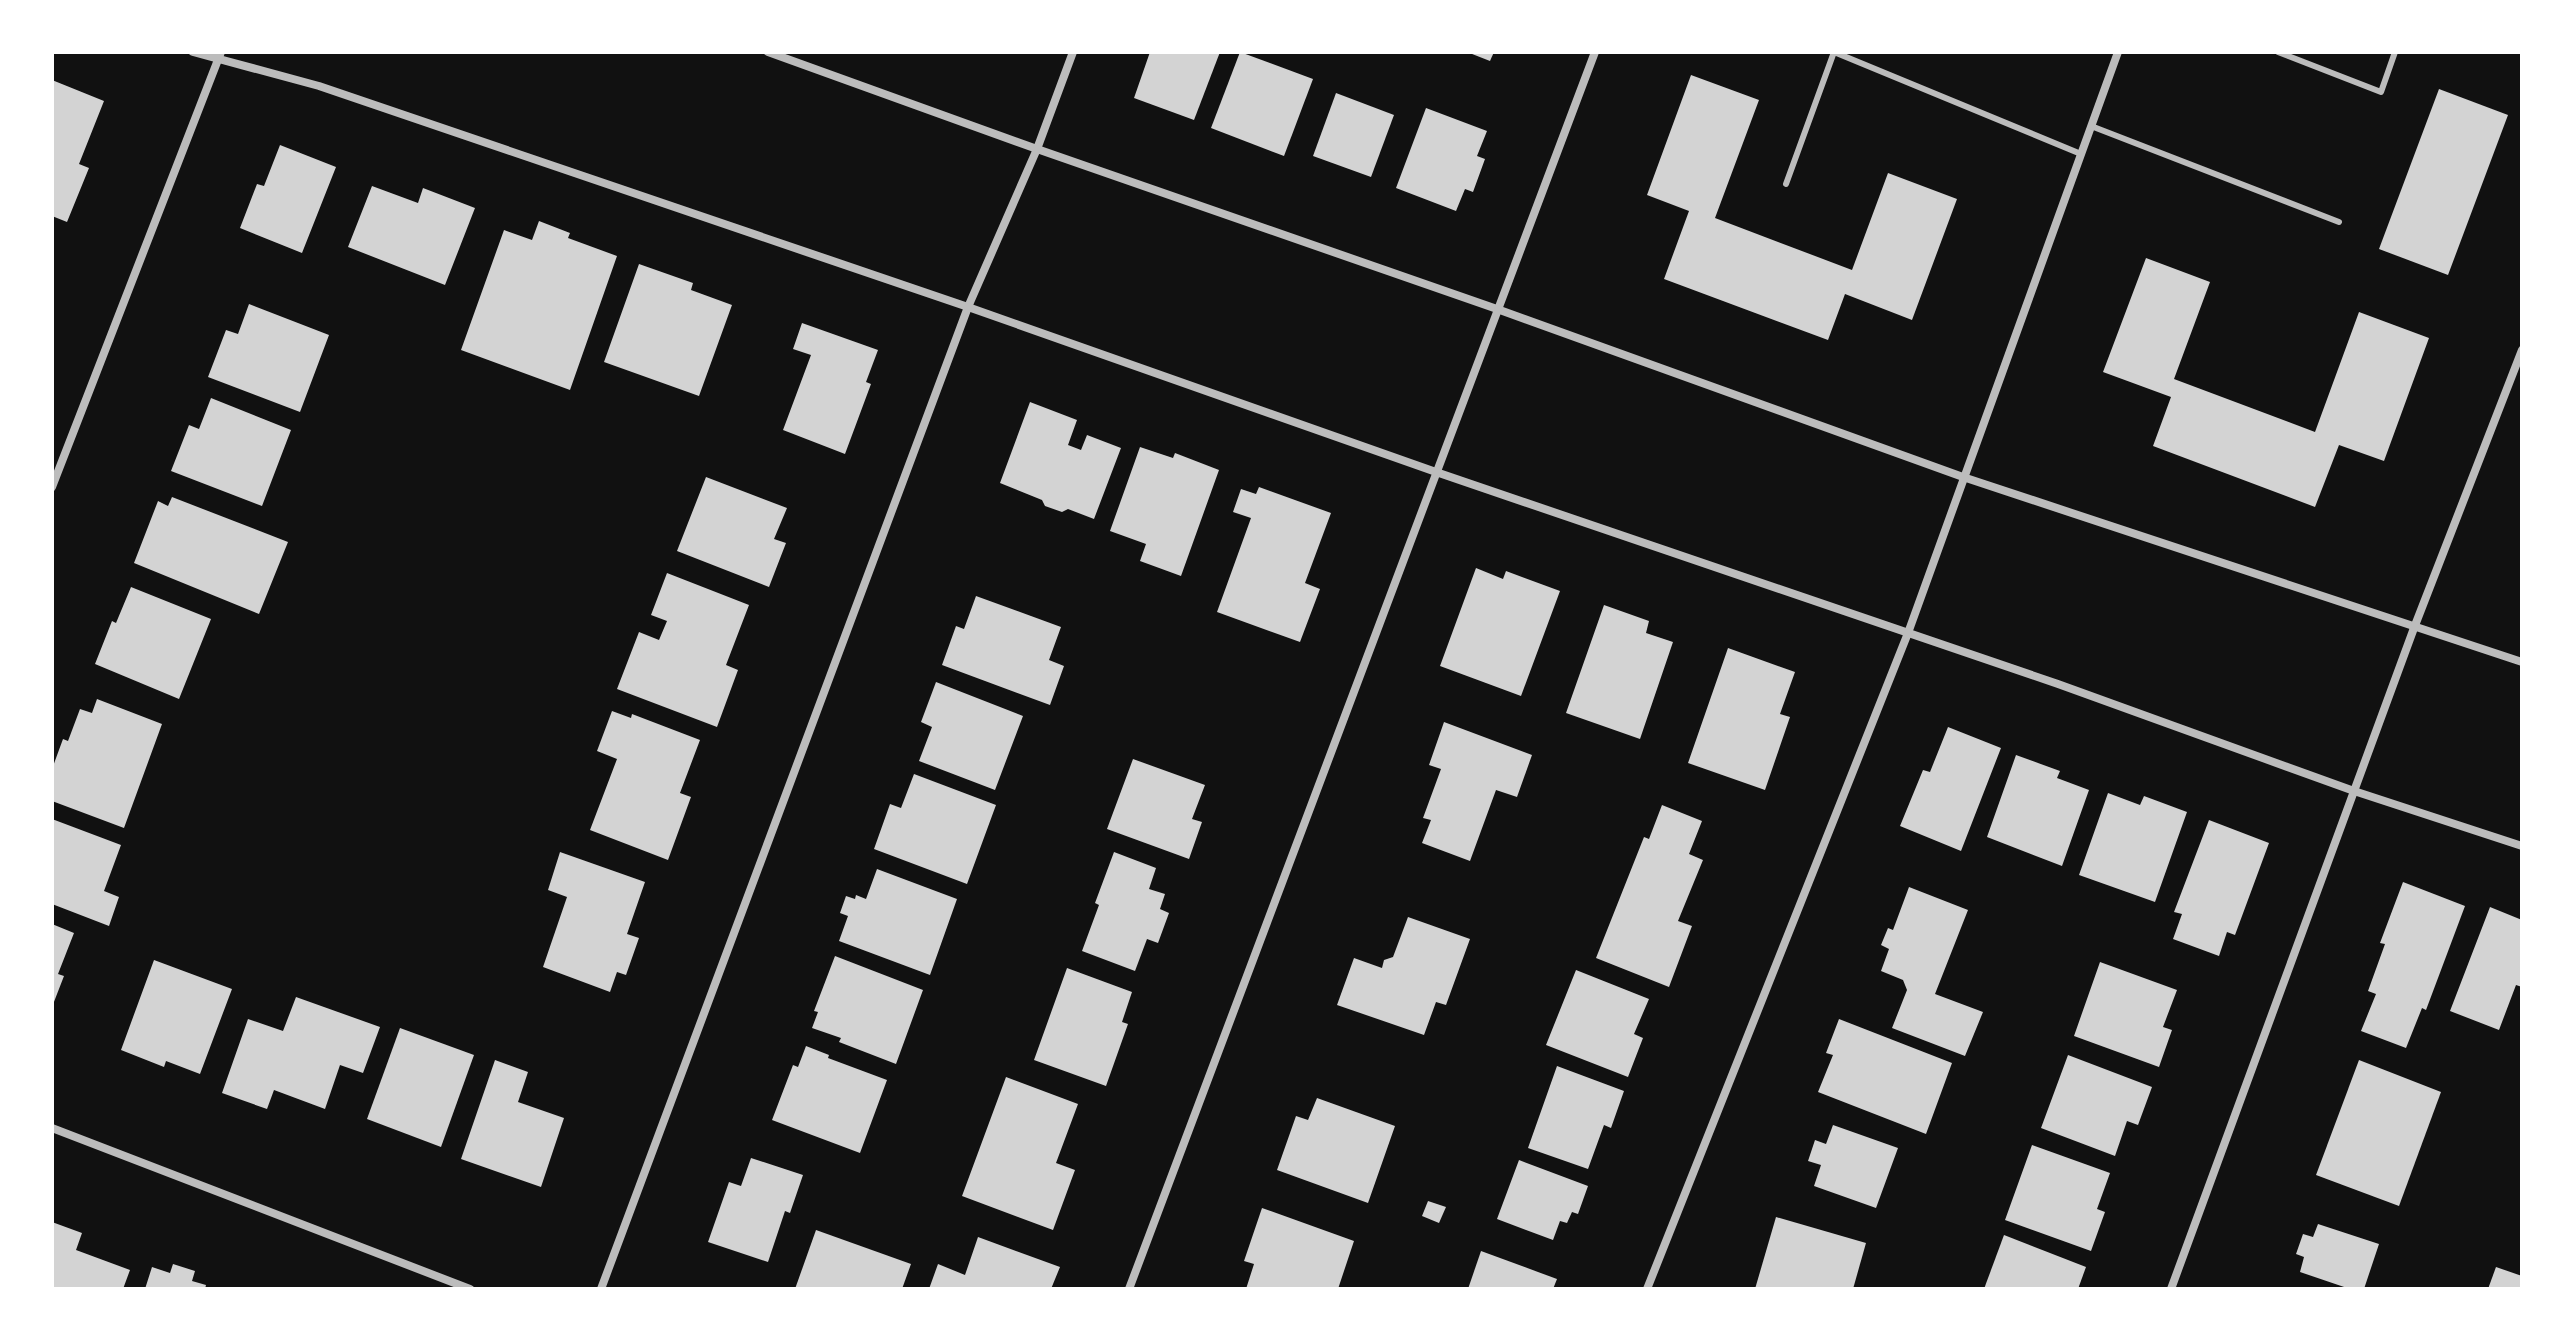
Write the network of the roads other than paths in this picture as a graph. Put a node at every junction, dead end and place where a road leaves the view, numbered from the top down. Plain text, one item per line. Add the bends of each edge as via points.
1 (193, 52) edge
2 (768, 52) edge
3 (1073, 52) edge
4 (1595, 52) edge
5 (2118, 52) edge
6 (2278, 52) edge
7 (2395, 52) edge
8 (220, 55) edge
9 (2091, 126) junction
10 (1037, 149) junction
11 (2081, 154) junction
12 (1786, 184) dead end
13 (2339, 222) dead end
14 (968, 307) junction
15 (1497, 309) junction
16 (2522, 350) edge
17 (1436, 472) junction
18 (1963, 477) junction
19 (52, 487) edge
20 (2414, 628) junction
21 (1908, 633) junction
22 (2522, 662) edge
23 (2354, 791) junction
24 (2522, 846) edge
25 (52, 1128) edge
26 (470, 1289) edge
27 (601, 1289) edge
28 (1129, 1289) edge
29 (1647, 1289) edge
30 (2171, 1289) edge

1 - 8 street
2 - 10 street
3 - 10 street
4 - 15 street
5 - 9 street
6 - 7 lane via 2381,92
8 - 14 street
8 - 19 street
9 - 11 street
9 - 13 lane
10 - 14 street
10 - 15 street
11 - 12 lane via 1834,52
11 - 18 street
14 - 17 street
14 - 27 street
15 - 17 street
15 - 18 street
16 - 20 street
17 - 21 street
17 - 28 street
18 - 20 street
18 - 21 street
20 - 22 street
20 - 23 street
21 - 23 street
21 - 29 street
23 - 24 street
23 - 30 street
25 - 26 street

